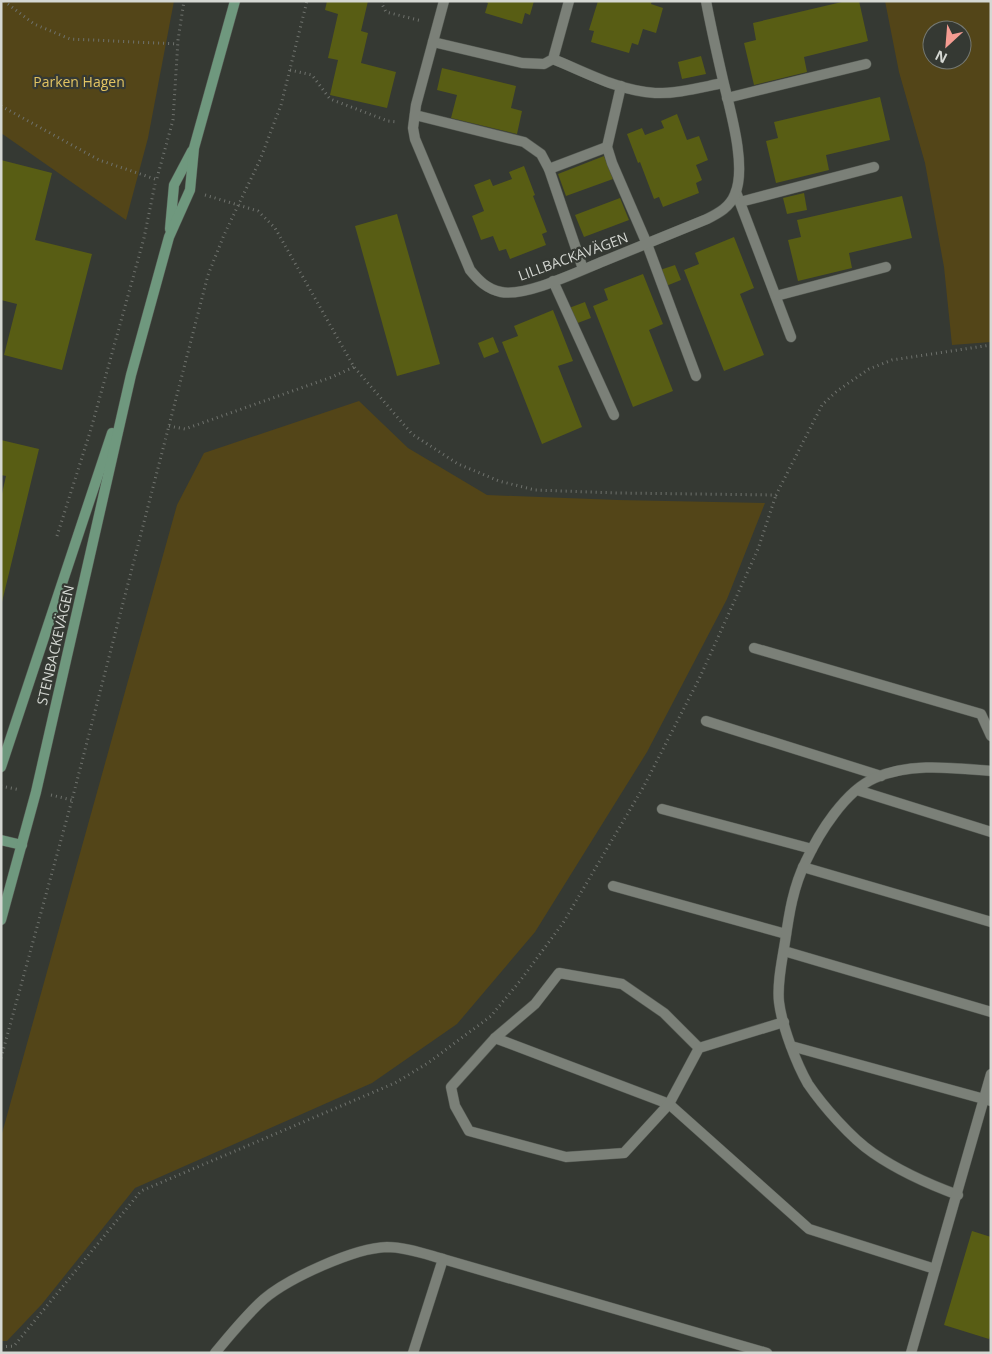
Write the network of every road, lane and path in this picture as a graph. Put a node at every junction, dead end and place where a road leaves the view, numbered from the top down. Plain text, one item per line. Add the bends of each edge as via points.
1 (4, 1) edge
2 (184, 1) edge
3 (235, 1) edge
4 (307, 1) edge
5 (383, 1) edge
6 (444, 1) edge
7 (569, 1) edge
8 (706, 1) edge
9 (438, 25) junction
10 (433, 42) junction
11 (178, 44) junction
12 (553, 59) junction
13 (866, 64) dead end
14 (290, 70) junction
15 (724, 82) junction
16 (621, 86) junction
17 (727, 98) junction
18 (1, 106) edge
19 (414, 119) junction
20 (607, 147) junction
21 (194, 148) junction
22 (874, 167) dead end
23 (549, 169) junction
24 (156, 180) junction
25 (738, 197) junction
26 (169, 237) junction
27 (647, 244) junction
28 (886, 267) dead end
29 (583, 269) junction
30 (553, 281) junction
31 (776, 296) junction
32 (791, 337) dead end
33 (354, 367) dead end
34 (131, 375) junction
35 (696, 376) dead end
36 (614, 415) dead end
37 (169, 426) junction
38 (776, 495) dead end
39 (56, 540) dead end
40 (754, 648) dead end
41 (706, 721) dead end
42 (991, 736) edge
43 (1, 767) edge
44 (991, 771) edge
45 (881, 776) junction
46 (857, 790) junction
47 (43, 794) dead end
48 (72, 800) junction
49 (662, 808) dead end
50 (991, 832) edge
51 (1, 840) edge
52 (22, 845) junction
53 (812, 849) junction
54 (803, 867) junction
55 (613, 886) dead end
56 (5, 892) edge
57 (1, 920) edge
58 (991, 922) edge
59 (786, 934) junction
60 (784, 951) junction
61 (991, 1012) edge
62 (784, 1022) junction
63 (495, 1038) junction
64 (791, 1046) junction
65 (699, 1048) junction
66 (1, 1058) edge
67 (991, 1074) edge
68 (987, 1100) edge
69 (669, 1104) junction
70 (958, 1195) junction
71 (443, 1259) junction
72 (935, 1269) junction
73 (1, 1347) edge
74 (215, 1353) edge
75 (413, 1353) edge
76 (767, 1353) edge
77 (911, 1353) edge

1 - 11 path via 34,24 70,39
2 - 11 path
3 - 21 street, STENBACKEVÄGEN
4 - 14 path
5 - 9 path via 386,12
6 - 9 street, LILLBACKAVÄGEN
7 - 12 street
8 - 15 street
9 - 10 street, LILLBACKAVÄGEN
10 - 12 street via 522,63 544,64
10 - 19 street, LILLBACKAVÄGEN
11 - 24 path via 173,120
12 - 16 street
13 - 17 street
14 - 19 path via 312,75 330,98 388,121
14 - 37 path via 281,105 260,160 208,275
15 - 16 street via 655,93
15 - 17 street
16 - 20 street
17 - 25 street via 738,156
18 - 24 path via 99,160
19 - 23 street via 524,142 541,154
19 - 30 street, LILLBACKAVÄGEN via 415,139 424,164 470,270 490,288 503,292
20 - 23 street
20 - 27 street
21 - 26 street, STENBACKEVÄGEN via 190,190
21 - 26 street, STENBACKEVÄGEN via 174,185
22 - 25 street
23 - 29 street
24 - 39 path via 144,238 91,429
25 - 27 street, LILLBACKAVÄGEN via 708,219
25 - 31 street
26 - 34 street, STENBACKEVÄGEN
27 - 29 street, LILLBACKAVÄGEN
27 - 35 street
28 - 31 street
29 - 30 street, LILLBACKAVÄGEN
30 - 36 street
31 - 32 street
33 - 37 path via 186,429
34 - 43 street, STENBACKEVÄGEN
34 - 52 street, STENBACKEVÄGEN
37 - 48 path
38 - 73 path via 758,549 718,638 644,786 563,923 491,1016 395,1083 140,1191 14,1346
40 - 42 street via 981,714
41 - 45 street
44 - 45 street via 918,769
45 - 46 street
46 - 50 street
46 - 53 street via 835,814
47 - 48 path
48 - 66 path
49 - 53 street
51 - 52 street
52 - 56 street, STENBACKEVÄGEN
53 - 54 street
54 - 58 street
54 - 59 street via 792,896
55 - 59 street
56 - 57 street, STENBACKEVÄGEN
59 - 60 street
60 - 61 street
60 - 62 street via 779,1001
62 - 64 street
62 - 65 street
63 - 65 street via 535,1004 559,973 622,984 664,1013
63 - 69 street
63 - 69 street via 451,1087 455,1106 469,1131 566,1157 624,1153
64 - 68 street
64 - 70 street via 808,1084 849,1133 893,1165
65 - 69 street
67 - 68 street
68 - 70 street
69 - 72 street via 809,1229
70 - 72 street
71 - 74 street via 389,1247 370,1248 343,1257 266,1297
71 - 75 street
71 - 76 street
72 - 77 street

